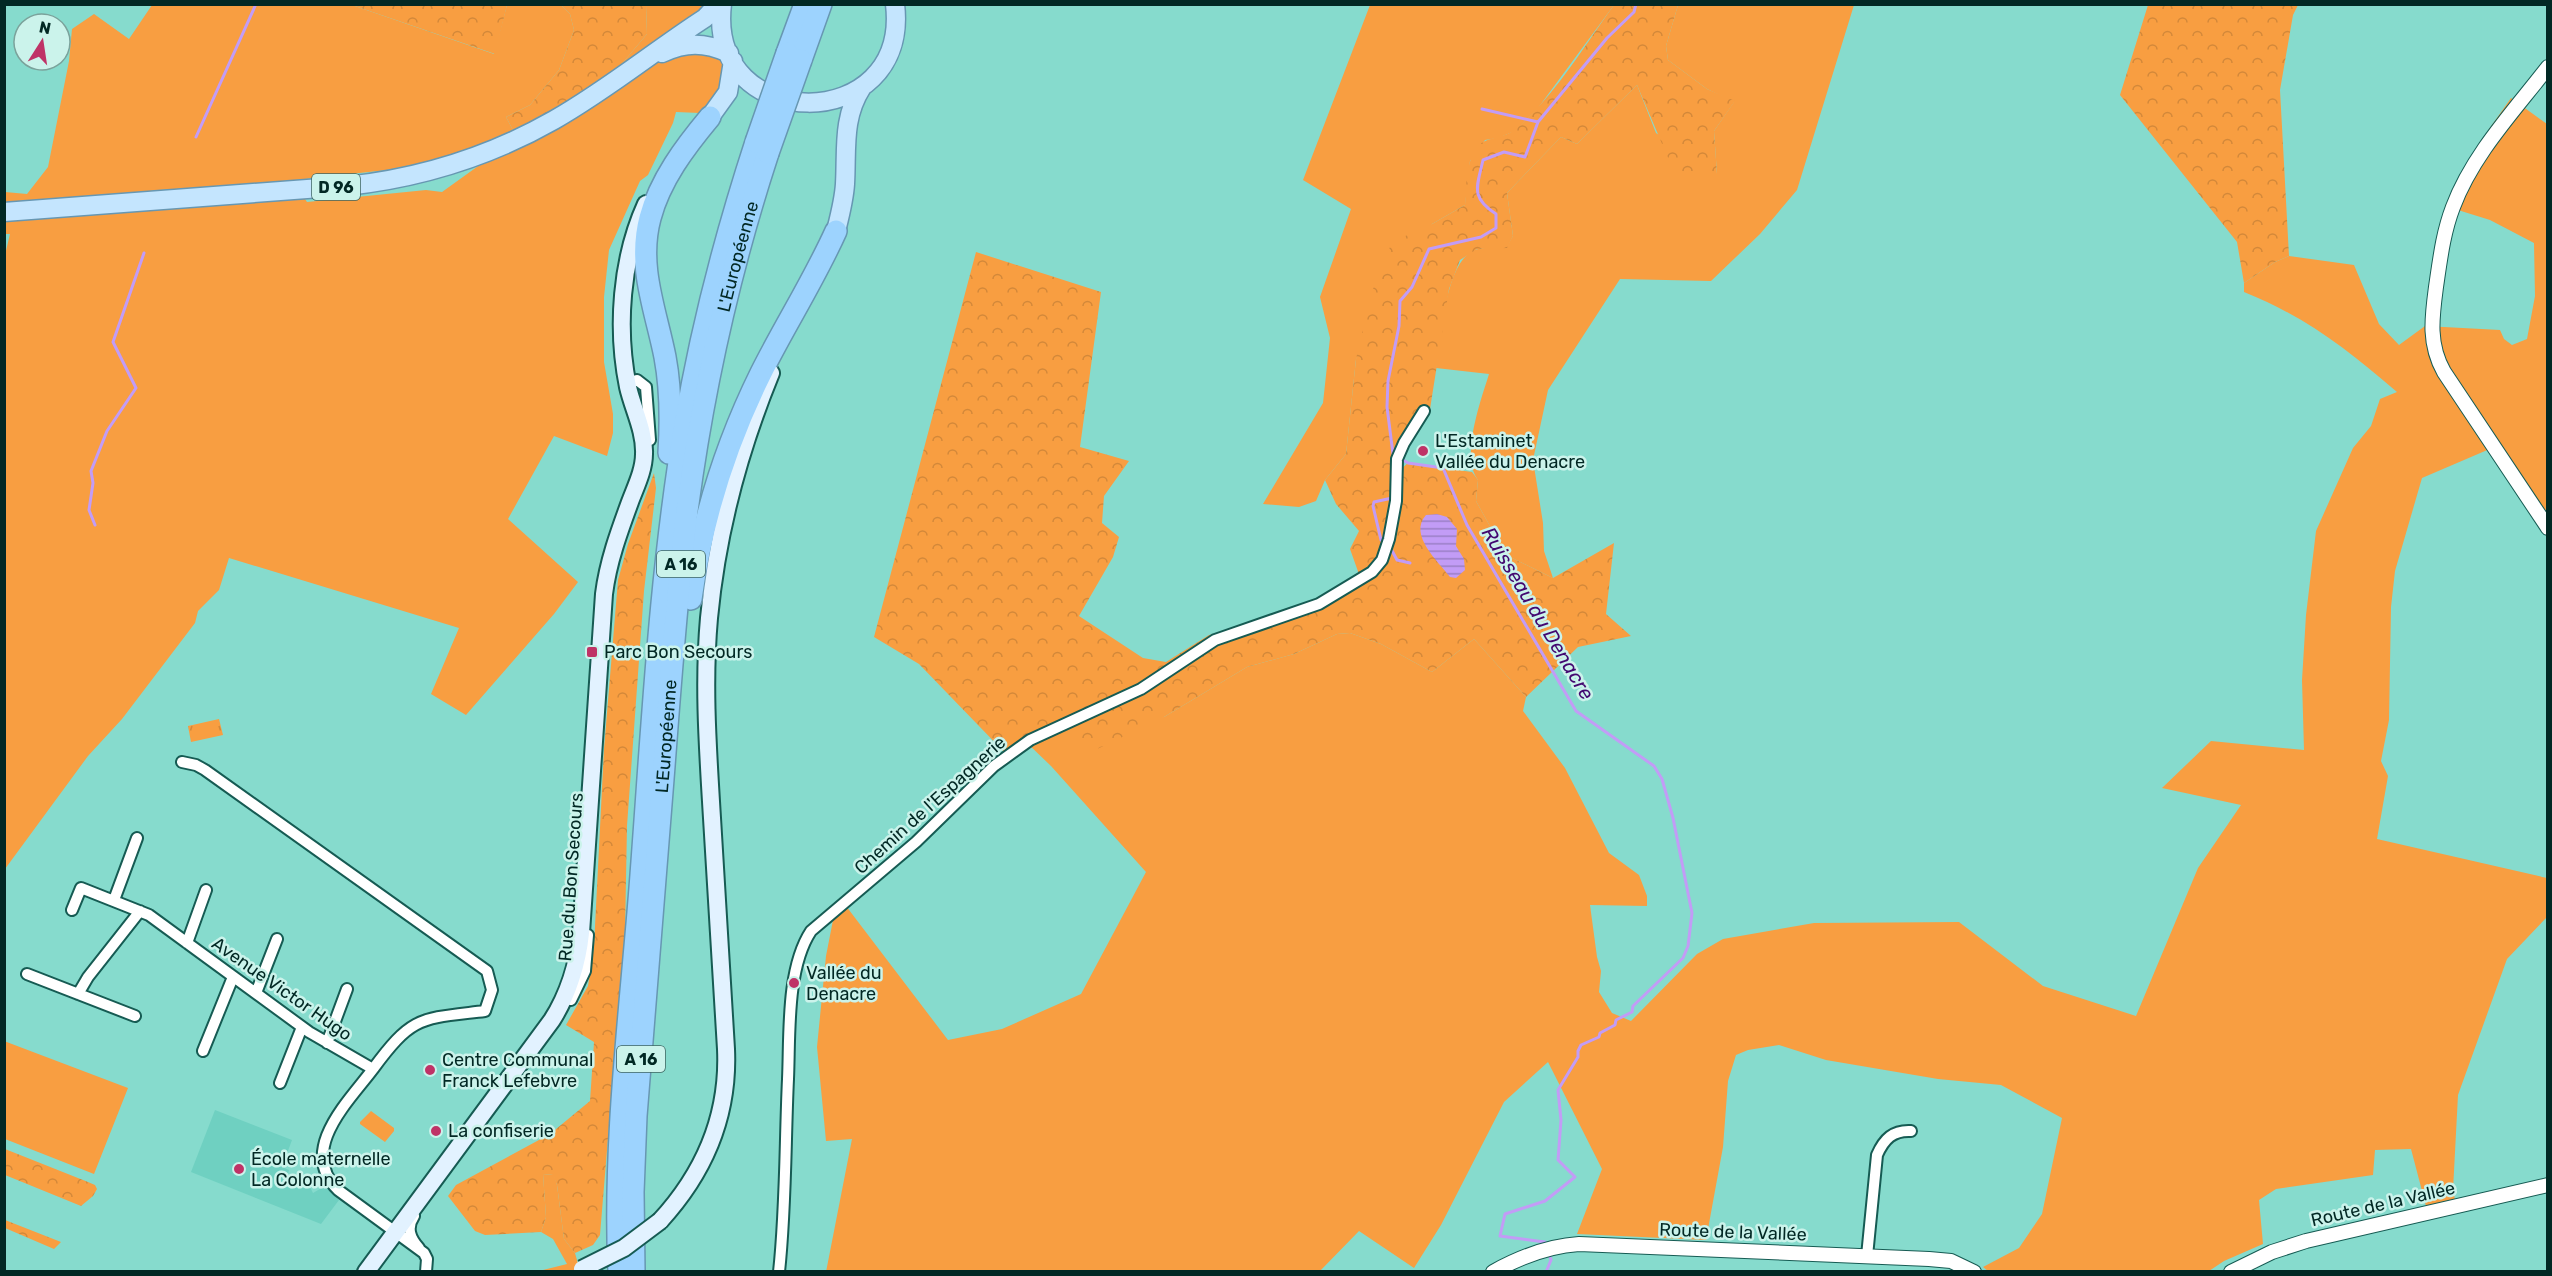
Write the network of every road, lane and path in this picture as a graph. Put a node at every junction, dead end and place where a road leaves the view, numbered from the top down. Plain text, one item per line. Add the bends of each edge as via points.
1 (720, 4) edge
2 (805, 4) edge
3 (821, 4) edge
4 (895, 4) edge
5 (794, 56) junction
6 (731, 57) junction
7 (639, 64) junction
8 (2547, 67) edge
9 (863, 86) junction
10 (710, 117) junction
11 (762, 147) junction
12 (4, 212) edge
13 (836, 231) junction
14 (628, 383) junction
15 (1424, 411) dead end
16 (2547, 528) edge
17 (670, 531) junction
18 (598, 705) junction
19 (182, 762) dead end
20 (593, 775) junction
21 (137, 838) dead end
22 (658, 847) junction
23 (206, 890) dead end
24 (114, 900) junction
25 (72, 910) dead end
26 (140, 911) junction
27 (277, 939) dead end
28 (187, 943) junction
29 (27, 974) dead end
30 (233, 977) junction
31 (348, 989) dead end
32 (256, 993) junction
33 (78, 994) junction
34 (135, 1016) dead end
35 (302, 1027) junction
36 (327, 1043) junction
37 (203, 1051) dead end
38 (373, 1068) junction
39 (280, 1083) dead end
40 (1911, 1131) dead end
41 (2547, 1185) edge
42 (395, 1232) junction
43 (418, 1248) junction
44 (1867, 1256) junction
45 (579, 1270) edge
46 (366, 1272) edge
47 (426, 1272) edge
48 (619, 1272) edge
49 (634, 1272) edge
50 (779, 1272) edge
51 (1493, 1272) edge
52 (1974, 1272) edge
53 (2231, 1272) edge

1 - 6 main road
1 - 7 main road, D 96
2 - 5 highway, L'Européenne / A 16
3 - 5 highway, L'Européenne / A 16
4 - 9 main road via 896,27 889,52
5 - 11 highway, L'Européenne / A 16, bridge
6 - 7 main road, D 96 via 707,45 688,44
6 - 9 main road via 756,87 793,103 832,101
6 - 10 main road via 728,92
7 - 12 main road, D 96 via 572,110 528,134 475,158 420,175 347,186
8 - 16 street via 2495,135 2457,198 2444,237 2432,326 2434,348 2444,372
9 - 13 main road via 847,122 844,192
10 - 14 main road, Rue du Bon Secours via 669,161 636,231 624,293 623,340
10 - 17 highway via 668,175 655,203 646,239 647,277 669,389 670,444 664,511
11 - 17 highway, L'Européenne / A 16 via 723,253 700,348
11 - 22 highway, L'Européenne / A 16 via 695,455 677,601
13 - 22 highway via 744,409 711,500 693,584
13 - 45 main road, bridge via 819,277 764,391 739,463 721,536 709,620 706,694 726,1081 720,1114 706,1155 689,1186 660,1221 624,1248
14 - 18 main road, Rue du Bon Secours via 643,438 642,467 606,578
14 - 18 street, Rue du Bon Secours via 637,380 646,387 650,461 612,582
15 - 50 street, Chemin de l'Espagnerie via 1399,454 1389,539 1372,572 1327,600 1215,640 1141,689 1030,740 994,766 907,850 811,931 796,968 791,1012
17 - 48 highway, L'Européenne / A 16 via 622,1116
18 - 20 main road, Rue du Bon Secours
19 - 38 street via 206,770 487,971 492,990 484,1011 412,1024
20 - 42 main road, Rue du Bon Secours via 580,940 565,996 542,1034
20 - 43 street, Rue du Bon Secours via 587,954 582,978 543,1043 412,1218 410,1232
21 - 24 street
22 - 49 highway, L'Européenne / A 16 via 634,1153
23 - 28 street
24 - 25 street, Avenue Victor Hugo via 81,888
24 - 26 street, Avenue Victor Hugo
26 - 28 street, Avenue Victor Hugo
26 - 33 street
27 - 32 street
28 - 30 street, Avenue Victor Hugo
29 - 33 street
30 - 32 street, Avenue Victor Hugo
30 - 37 street
31 - 36 street
32 - 35 street, Avenue Victor Hugo
33 - 34 street
35 - 36 street, Avenue Victor Hugo
35 - 39 street
36 - 38 street, Avenue Victor Hugo
38 - 42 street via 329,1128 324,1161 336,1188
40 - 44 street via 1892,1134 1878,1155
41 - 53 street, Route de la Vallée via 2307,1240
42 - 43 street
42 - 46 main road, Rue du Bon Secours
43 - 47 street, Rue du Bon Secours via 426,1257
44 - 51 street, Route de la Vallée via 1579,1244 1544,1250
44 - 52 street, Route de la Vallée via 1943,1260

